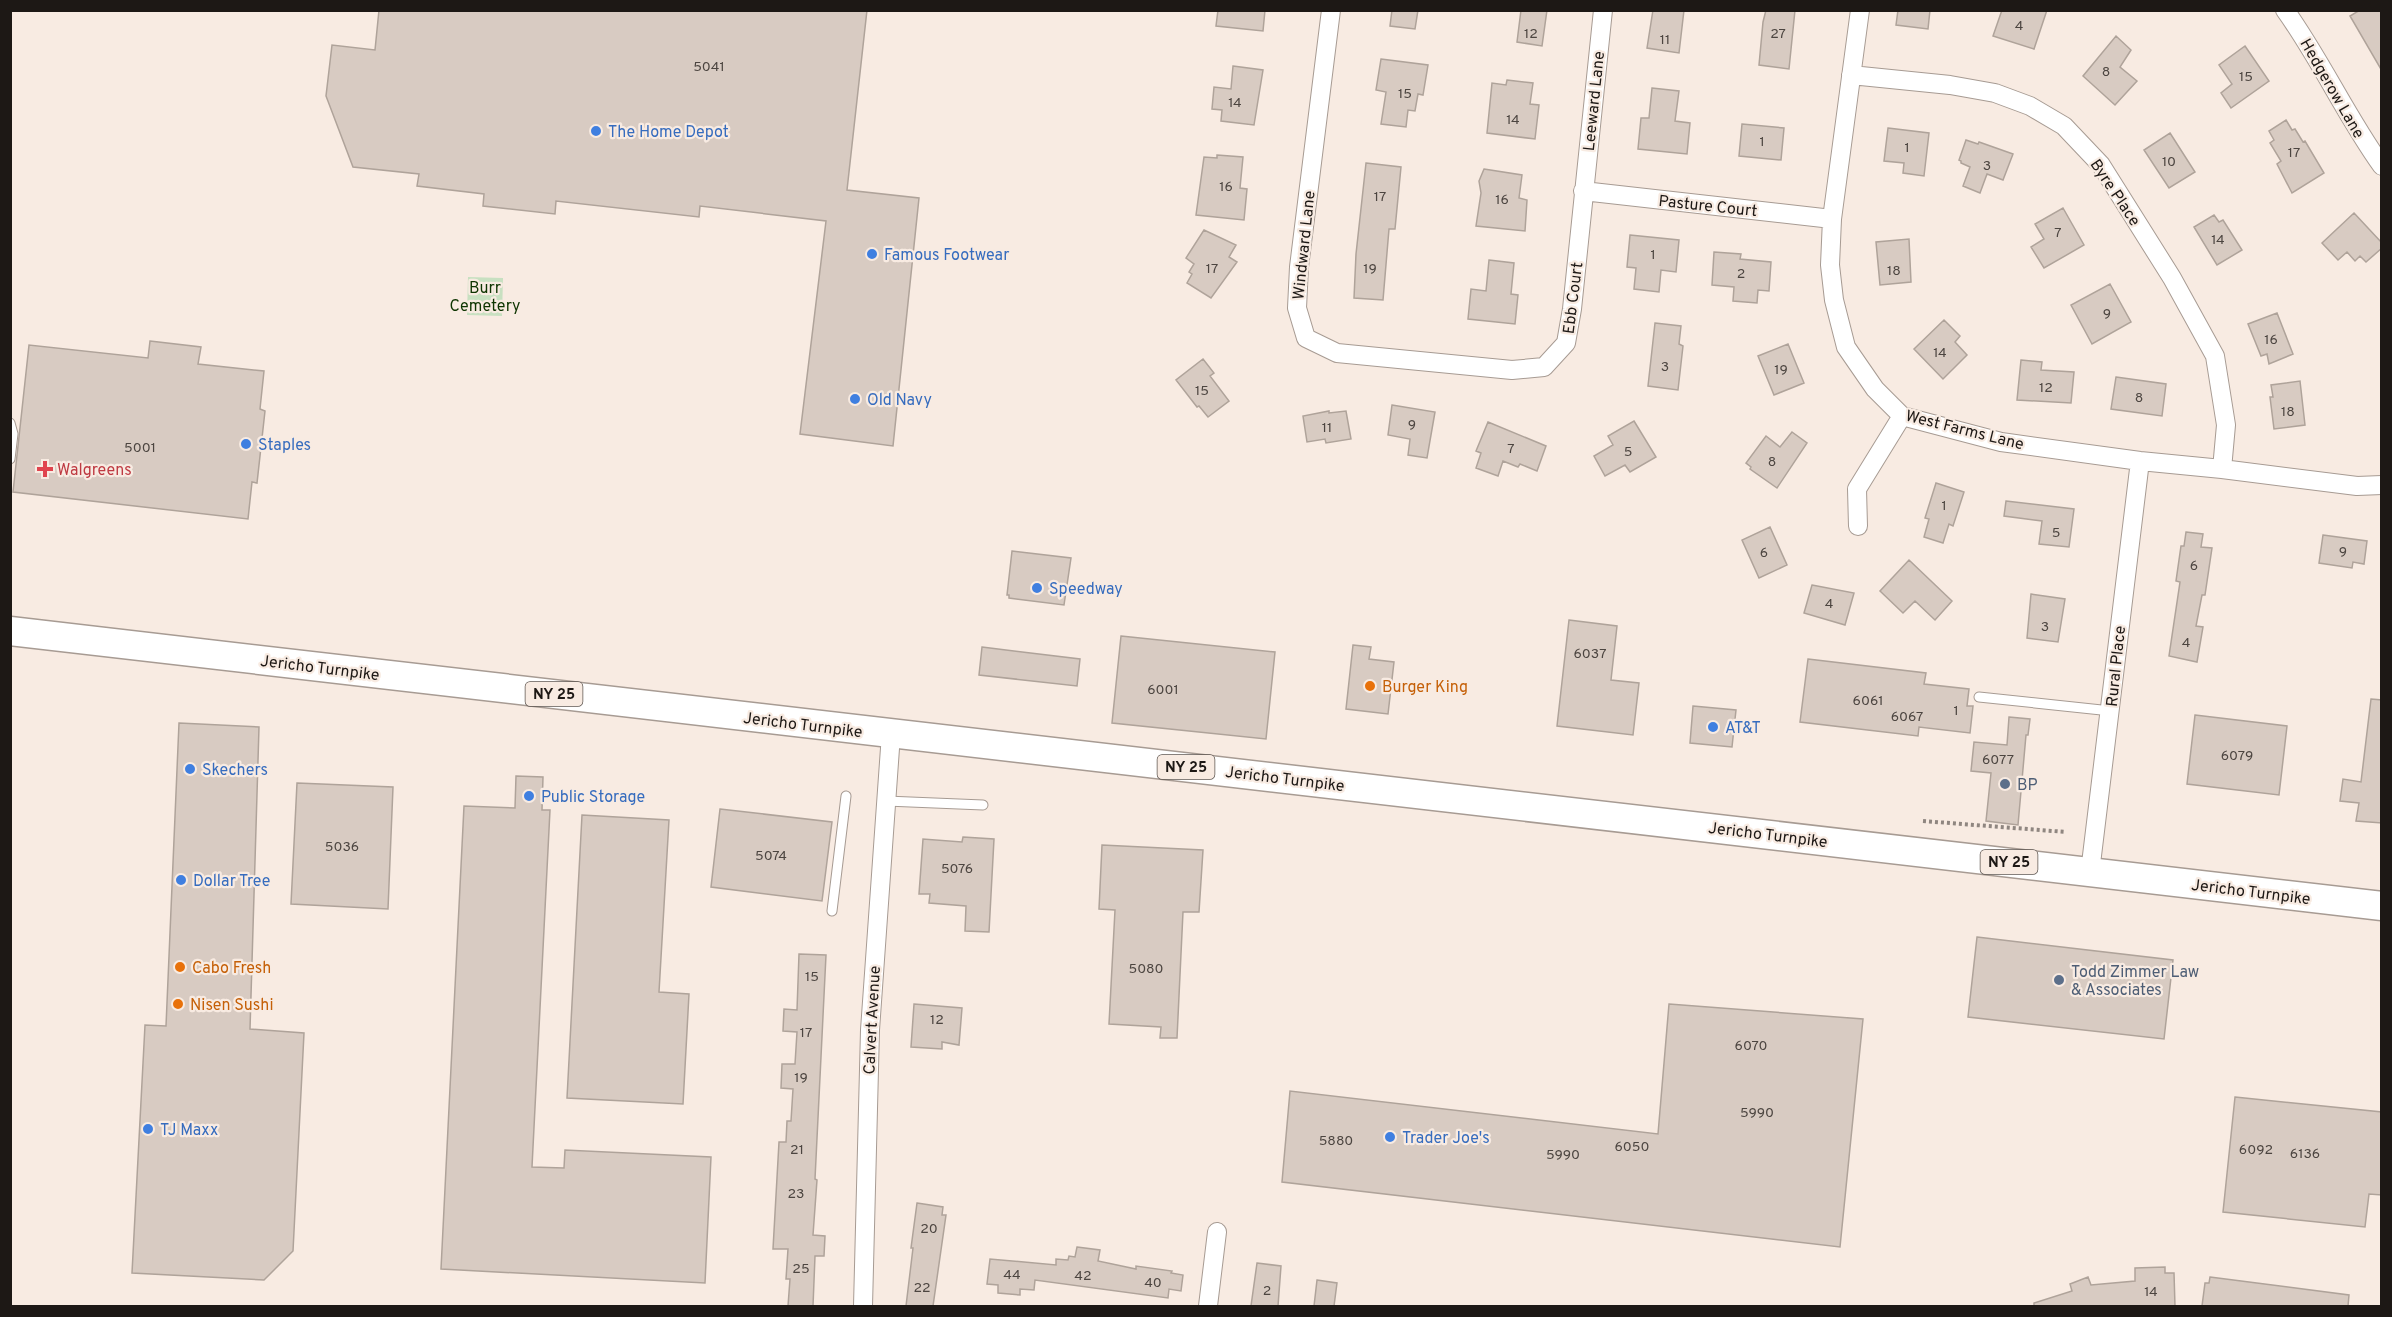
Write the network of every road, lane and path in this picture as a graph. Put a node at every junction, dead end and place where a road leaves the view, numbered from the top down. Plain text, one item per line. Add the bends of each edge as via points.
1 (1331, 10) edge
2 (1603, 10) edge
3 (1860, 10) edge
4 (2284, 10) edge
5 (1851, 75) junction
6 (2382, 166) edge
7 (1584, 191) junction
8 (1832, 219) junction
9 (1443, 365) joint
10 (1902, 417) junction
11 (10, 423) edge
12 (10, 459) edge
13 (2140, 461) junction
14 (2222, 469) junction
15 (2382, 486) edge
16 (1858, 526) dead end
17 (10, 631) edge
18 (1979, 696) dead end
19 (2111, 711) junction
20 (891, 734) junction
21 (846, 796) dead end
22 (886, 801) junction
23 (983, 805) dead end
24 (1923, 821) dead end
25 (2066, 832) dead end
26 (2090, 872) junction
27 (2382, 906) edge
28 (832, 911) dead end
29 (1218, 1232) dead end
30 (863, 1306) edge
31 (1208, 1306) edge

1 - 9 street, Windward Lane via 1299,267 1297,308 1306,338 1337,353
2 - 7 street, Leeward Lane
3 - 5 street, West Farms Lane
4 - 6 street, Hedgerow Lane
5 - 8 street, West Farms Lane
5 - 14 street, Byre Place via 1995,93 2030,106 2064,126 2101,165 2172,278 2215,356 2226,425
7 - 8 street, Pasture Court
7 - 9 street, Ebb Court via 1566,343 1544,367 1512,370
8 - 10 street, West Farms Lane via 1830,265 1846,346 1875,389
10 - 13 street, West Farms Lane via 2001,441
10 - 16 street via 1857,489
11 - 12 lane
13 - 14 street, West Farms Lane
13 - 19 street, Rural Place
14 - 15 street, West Farms Lane
17 - 20 main road, Jericho Turnpike / NY 25
18 - 19 lane
19 - 26 street, Rural Place
20 - 22 street, Calvert Avenue
20 - 26 main road, Jericho Turnpike / NY 25
21 - 28 lane
22 - 23 lane
22 - 30 street, Calvert Avenue via 870,1030
24 - 25 path
26 - 27 main road, Jericho Turnpike / NY 25
29 - 31 street

